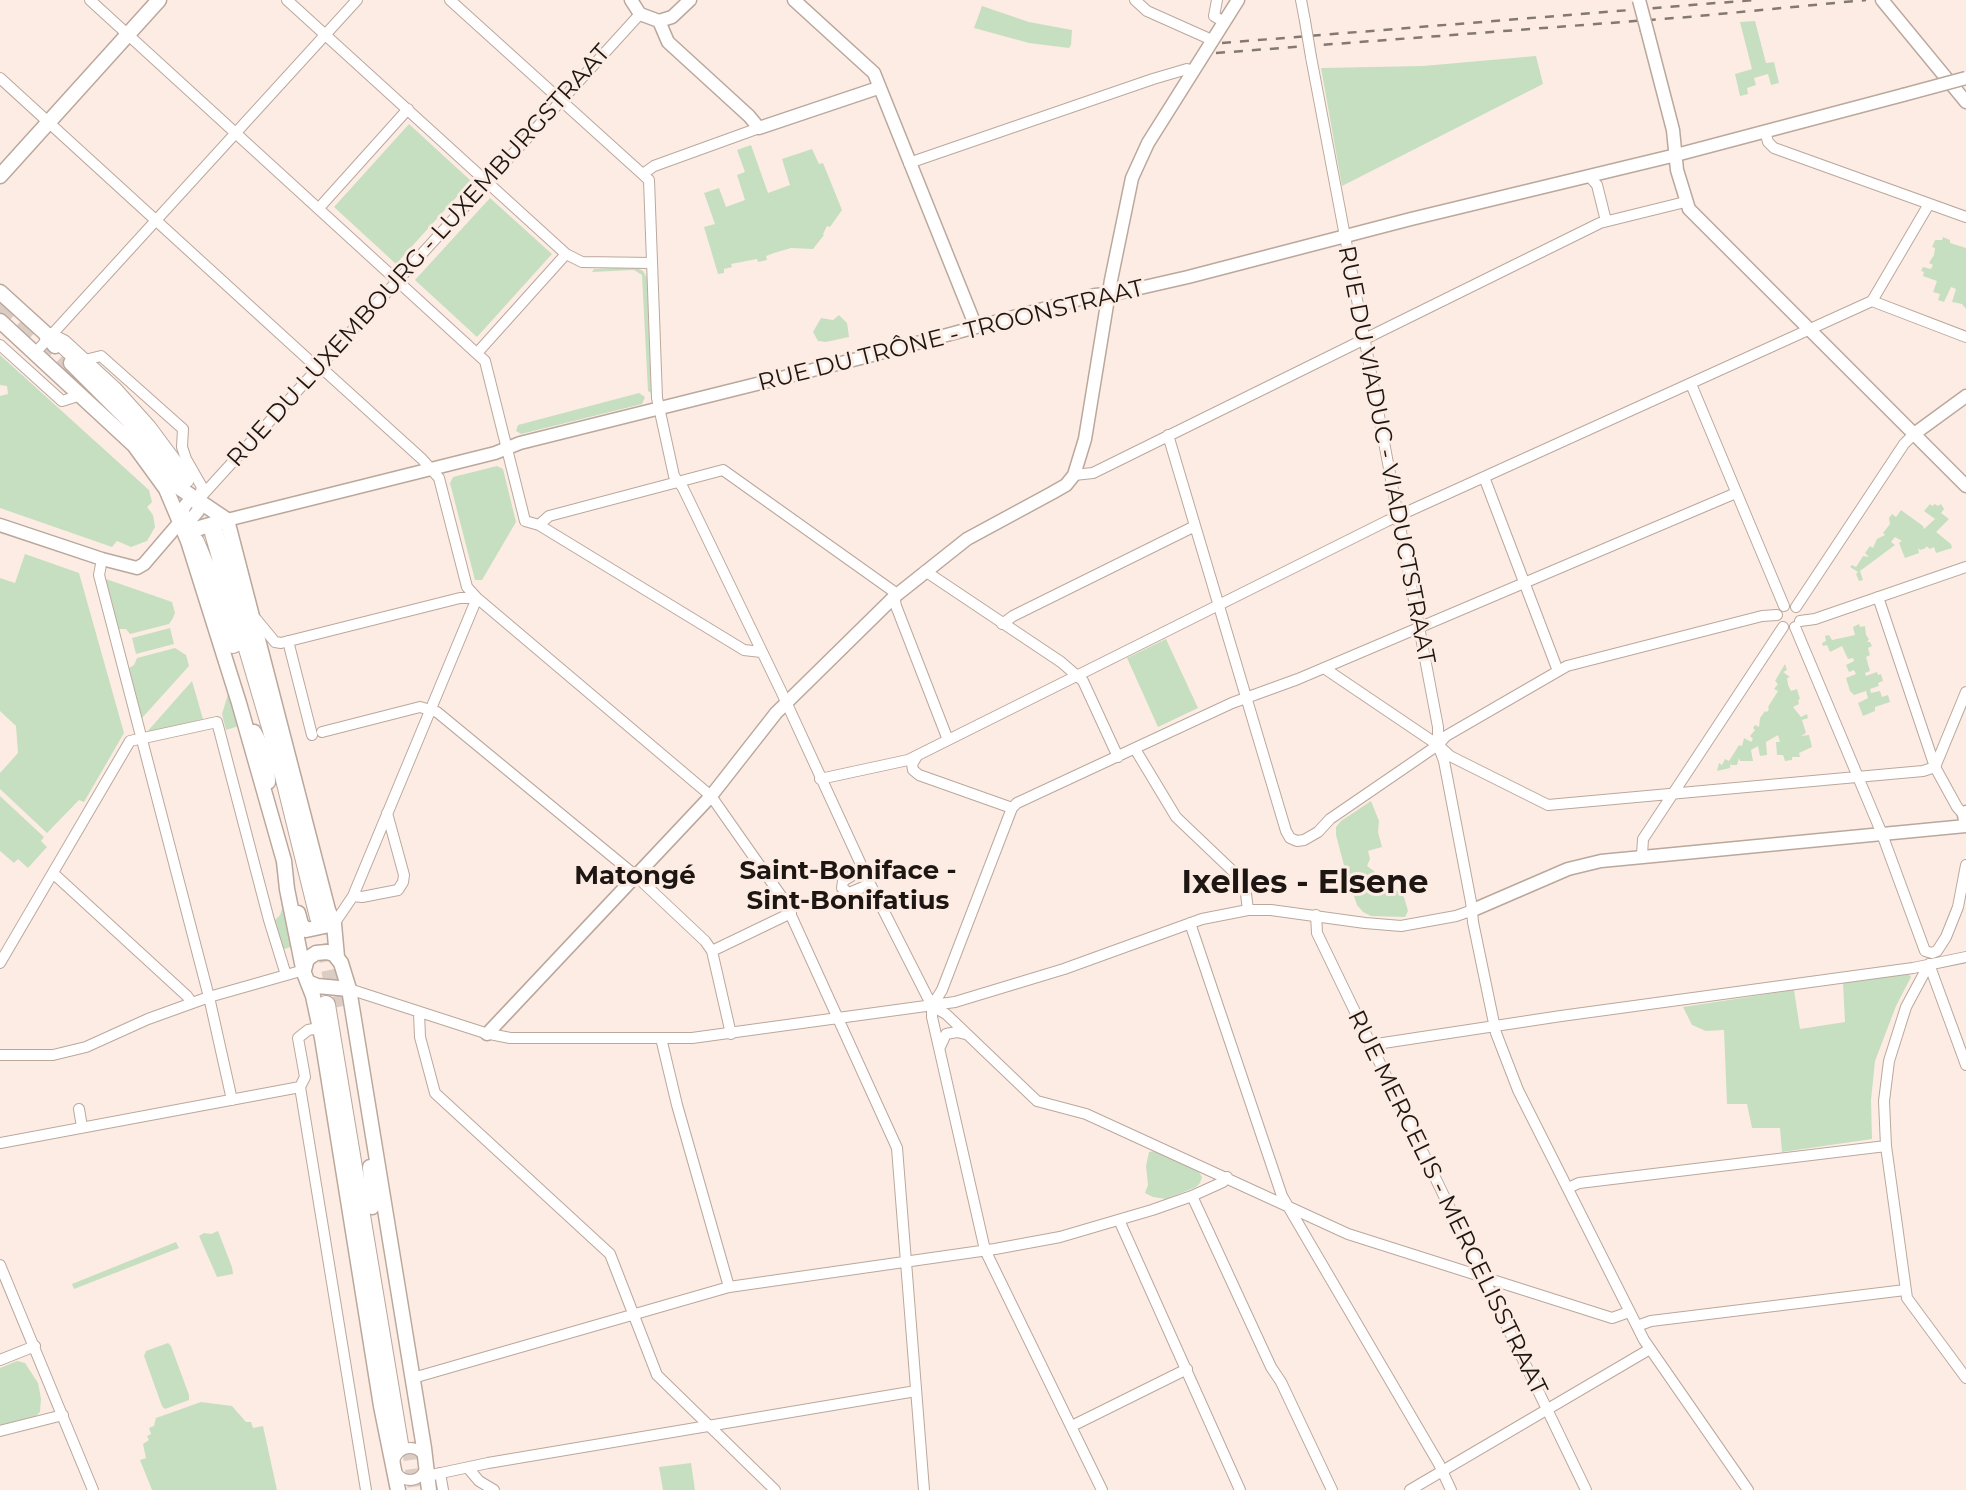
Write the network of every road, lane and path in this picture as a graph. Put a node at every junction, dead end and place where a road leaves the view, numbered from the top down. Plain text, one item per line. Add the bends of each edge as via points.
1 (90, 0) edge
2 (159, 0) edge
3 (287, 0) edge
4 (357, 0) edge
5 (450, 0) edge
6 (631, 0) edge
7 (690, 0) edge
8 (794, 0) edge
9 (1135, 0) edge
10 (1217, 0) edge
11 (1238, 0) edge
12 (1301, 0) edge
13 (1639, 0) edge
14 (1882, 0) edge
15 (640, 14) junction
16 (659, 21) junction
17 (1224, 22) junction
18 (128, 35) junction
19 (325, 35) junction
20 (1212, 40) junction
21 (1193, 72) junction
22 (0, 78) edge
23 (1966, 78) edge
24 (878, 88) junction
25 (561, 100) junction
26 (1966, 102) edge
27 (408, 109) junction
28 (48, 122) junction
29 (759, 128) junction
30 (1765, 131) junction
31 (236, 133) junction
32 (1676, 155) junction
33 (909, 163) junction
34 (643, 174) junction
35 (0, 176) edge
36 (1589, 176) junction
37 (488, 182) junction
38 (1685, 202) junction
39 (1928, 204) junction
40 (319, 208) junction
41 (1966, 217) edge
42 (156, 221) junction
43 (1606, 221) junction
44 (1345, 237) junction
45 (566, 254) junction
46 (652, 262) junction
47 (398, 280) junction
48 (0, 292) edge
49 (1109, 294) junction
50 (1872, 301) junction
51 (0, 321) edge
52 (976, 327) junction
53 (1811, 330) junction
54 (49, 337) junction
55 (1966, 337) edge
56 (1365, 338) junction
57 (0, 345) edge
58 (478, 352) junction
59 (35, 353) junction
60 (81, 361) junction
61 (318, 367) junction
62 (1690, 384) junction
63 (81, 395) junction
64 (1966, 396) edge
65 (659, 408) junction
66 (1914, 434) junction
67 (1168, 435) junction
68 (507, 447) junction
69 (431, 468) junction
70 (1074, 475) junction
71 (1485, 477) junction
72 (185, 479) tunnel mouth
73 (679, 482) junction
74 (1966, 486) edge
75 (1736, 493) junction
76 (199, 499) junction
77 (1398, 516) junction
78 (180, 522) junction
79 (0, 525) edge
80 (539, 525) junction
81 (1195, 526) junction
82 (210, 533) junction
83 (102, 559) junction
84 (1966, 567) edge
85 (925, 571) junction
86 (1524, 583) junction
87 (894, 597) junction
88 (1878, 597) junction
89 (477, 598) junction
90 (1220, 605) junction
91 (1796, 607) junction
92 (1780, 611) junction
93 (249, 620) junction
94 (1002, 624) junction
95 (1798, 624) junction
96 (1419, 627) junction
97 (1783, 627) junction
98 (288, 641) junction
99 (761, 652) junction
100 (1324, 668) junction
101 (1558, 671) junction
102 (1077, 676) junction
103 (1966, 692) edge
104 (1247, 699) junction
105 (239, 703) junction
106 (786, 703) junction
107 (276, 706) junction
108 (431, 710) junction
109 (142, 740) junction
110 (948, 740) junction
111 (1438, 745) junction
112 (1135, 749) junction
113 (272, 753) junction
114 (918, 755) junction
115 (1118, 757) junction
116 (1935, 767) junction
117 (1857, 776) junction
118 (820, 779) junction
119 (299, 791) junction
120 (1673, 794) junction
121 (711, 796) junction
122 (268, 802) junction
123 (1012, 808) junction
124 (387, 813) junction
125 (1965, 822) edge
126 (1882, 834) junction
127 (1642, 855) junction
128 (284, 861) junction
129 (1966, 865) edge
130 (863, 869) junction
131 (54, 874) junction
132 (636, 876) junction
133 (870, 884) junction
134 (358, 896) junction
135 (1248, 910) junction
136 (1473, 910) junction
137 (791, 913) junction
138 (1316, 915) junction
139 (320, 920) junction
140 (1190, 923) junction
141 (712, 951) junction
142 (337, 957) junction
143 (1966, 957) edge
144 (0, 963) edge
145 (1929, 964) junction
146 (281, 976) junction
147 (307, 976) junction
148 (340, 994) junction
149 (209, 996) junction
150 (192, 1003) junction
151 (932, 1006) junction
152 (419, 1013) junction
153 (837, 1018) junction
154 (1494, 1027) junction
155 (319, 1028) junction
156 (487, 1034) junction
157 (731, 1034) junction
158 (965, 1035) junction
159 (661, 1038) junction
160 (1370, 1045) junction
161 (940, 1049) junction
162 (0, 1055) edge
163 (1966, 1065) edge
164 (300, 1087) junction
165 (232, 1100) junction
166 (367, 1107) junction
167 (79, 1109) dead end
168 (82, 1127) junction
169 (0, 1143) edge
170 (1886, 1146) junction
171 (343, 1169) junction
172 (1227, 1177) junction
173 (1568, 1188) junction
174 (1192, 1196) junction
175 (1288, 1207) junction
176 (366, 1208) junction
177 (1119, 1220) junction
178 (985, 1250) junction
179 (906, 1261) junction
180 (358, 1262) junction
181 (0, 1265) edge
182 (1482, 1276) junction
183 (729, 1287) junction
184 (1905, 1290) junction
185 (1629, 1311) junction
186 (633, 1314) junction
187 (1637, 1326) junction
188 (35, 1346) junction
189 (1650, 1349) junction
190 (0, 1360) edge
191 (1187, 1369) junction
192 (413, 1378) junction
193 (1966, 1378) edge
194 (916, 1391) junction
195 (1547, 1409) junction
196 (63, 1415) junction
197 (711, 1426) junction
198 (1072, 1426) junction
199 (0, 1431) edge
200 (405, 1443) tunnel mouth
201 (394, 1467) junction
202 (468, 1468) junction
203 (1441, 1471) junction
204 (431, 1475) edge
205 (93, 1490) edge
206 (366, 1490) edge
207 (398, 1490) edge
208 (443, 1490) edge
209 (494, 1490) edge
210 (775, 1490) edge
211 (924, 1490) edge
212 (1102, 1490) edge
213 (1240, 1490) edge
214 (1332, 1490) edge
215 (1410, 1490) edge
216 (1451, 1490) edge
217 (1586, 1490) edge
218 (1748, 1490) edge

1 - 18 street
2 - 18 main road
3 - 19 street
4 - 19 street
5 - 25 street
6 - 15 street
7 - 16 street via 672,18
8 - 24 street via 869,68
9 - 20 street via 1147,11
10 - 17 street via 1214,16
11 - 17 street
12 - 44 street, RUE DU VIADUC - VIADUCTSTRAAT, bridge
13 - 32 street, bridge
14 - 26 street
15 - 16 street
15 - 25 street, RUE DU LUXEMBOURG - LUXEMBURGSTRAAT
16 - 29 street via 668,42
17 - 20 street
18 - 28 main road
18 - 31 street
19 - 27 street
19 - 31 street
20 - 21 street
21 - 33 street via 1187,69 1153,79
21 - 49 street via 1137,164
22 - 28 street
23 - 30 street, RUE DU TRÔNE - TROONSTRAAT, bridge
24 - 29 street
24 - 33 street
25 - 34 street
25 - 37 street, RUE DU LUXEMBOURG - LUXEMBURGSTRAAT
27 - 37 street
27 - 40 street
28 - 35 main road
28 - 42 street
29 - 34 street
30 - 32 street, RUE DU TRÔNE - TROONSTRAAT
30 - 39 street via 1774,148
31 - 40 street
31 - 42 street
32 - 36 street, RUE DU TRÔNE - TROONSTRAAT
32 - 38 street
33 - 52 street
34 - 46 street via 650,182
36 - 43 street via 1597,185
36 - 44 street, RUE DU TRÔNE - TROONSTRAAT
37 - 45 street
37 - 47 street, RUE DU LUXEMBOURG - LUXEMBURGSTRAAT
38 - 43 street
38 - 53 street
39 - 41 street
39 - 50 street
40 - 47 street
42 - 54 street
42 - 61 street
43 - 56 street
44 - 49 street, RUE DU TRÔNE - TROONSTRAAT
44 - 56 street, RUE DU VIADUC - VIADUCTSTRAAT
45 - 46 street via 582,261
45 - 58 street
46 - 65 street
47 - 58 street
47 - 61 street, RUE DU LUXEMBOURG - LUXEMBURGSTRAAT
48 - 54 main road
49 - 52 street, RUE DU TRÔNE - TROONSTRAAT
49 - 70 street via 1085,439
50 - 53 street
50 - 55 street
51 - 59 main road
52 - 65 street, RUE DU TRÔNE - TROONSTRAAT
53 - 62 street
53 - 66 street
54 - 59 street
54 - 60 highway
54 - 76 main road via 129,421 181,489
56 - 67 street
56 - 77 street, RUE DU VIADUC - VIADUCTSTRAAT
57 - 63 street via 62,401
58 - 68 street via 485,360
59 - 63 main road
60 - 72 highway via 147,428
60 - 76 street via 101,356 183,429 186,460 202,487
61 - 69 street
61 - 76 street, RUE DU LUXEMBOURG - LUXEMBURGSTRAAT
62 - 71 street
62 - 75 street
63 - 78 main road via 134,445 166,489
64 - 66 street
65 - 68 street, RUE DU TRÔNE - TROONSTRAAT
65 - 73 street
66 - 74 street
66 - 91 street
67 - 70 street via 1093,473
67 - 81 street
68 - 69 street, RUE DU TRÔNE - TROONSTRAAT
68 - 80 street via 525,520
69 - 82 street, RUE DU TRÔNE - TROONSTRAAT
69 - 89 street via 439,478 467,587
70 - 85 street via 1066,485 975,534
71 - 77 street
71 - 86 street
73 - 80 street via 549,516
73 - 87 street via 723,470 888,586
73 - 99 street
75 - 86 street
75 - 92 street
76 - 78 street via 184,507
76 - 82 main road
77 - 90 street
77 - 96 street, RUE DU VIADUC - VIADUCTSTRAAT
78 - 82 main road
78 - 83 street via 141,567
78 - 105 main road
79 - 83 street
80 - 99 street via 744,650
81 - 90 street
81 - 94 street
82 - 93 highway
82 - 113 highway via 219,599
83 - 109 street via 99,575
84 - 88 street
85 - 87 street
85 - 94 street
86 - 96 street
86 - 101 street
87 - 106 street
87 - 110 street
88 - 95 street
88 - 116 street
89 - 98 street via 460,598
89 - 108 street
89 - 121 street
90 - 102 street
90 - 104 street
91 - 92 street
91 - 95 street
92 - 97 street via 1778,622
92 - 101 street
93 - 98 street via 275,642
93 - 107 main road
93 - 113 highway
94 - 102 street
95 - 97 street
95 - 117 street
96 - 100 street
96 - 111 street, RUE DU VIADUC - VIADUCTSTRAAT
97 - 120 street
98 - 108 street via 317,734 420,707
99 - 106 street
100 - 104 street
100 - 111 street
101 - 111 street
102 - 110 street
102 - 115 street
103 - 116 street
104 - 111 street via 1286,831 1297,841 1304,841
104 - 112 street
105 - 113 main road
105 - 122 main road
106 - 118 street
106 - 121 street
107 - 113 main road
107 - 119 main road
108 - 124 street
108 - 132 street
109 - 131 street via 130,741
109 - 146 street via 217,722
109 - 149 street
110 - 114 street
111 - 120 street via 1450,757 1548,805
111 - 136 street, RUE DU VIADUC - VIADUCTSTRAAT
112 - 115 street
112 - 135 street via 1176,817 1239,877
113 - 119 main road
113 - 122 main road
113 - 139 highway
114 - 118 street
114 - 123 street via 912,764 917,774
115 - 123 street
116 - 117 street
116 - 125 street
117 - 120 street
117 - 126 street
118 - 130 street
119 - 139 main road via 328,911
120 - 127 street via 1643,839
121 - 132 street
121 - 137 street
122 - 128 main road
123 - 151 street
124 - 134 street
124 - 134 street via 403,882 398,890
125 - 126 street
126 - 127 street
126 - 129 street via 1925,951 1937,951 1946,937 1958,907
127 - 136 street via 1580,865
128 - 139 main road via 303,928 309,930
128 - 147 main road
130 - 133 street
130 - 133 street via 843,881 842,888 849,892
131 - 144 street
131 - 150 street
132 - 141 street
132 - 156 street
133 - 151 street
134 - 139 street
135 - 138 street
135 - 140 street
136 - 138 street via 1417,924 1365,923
136 - 154 street, RUE DU VIADUC - VIADUCTSTRAAT
137 - 141 street
137 - 153 street
138 - 160 street, RUE MERCELIS - MERCELISSTRAAT via 1317,933
139 - 142 main road
140 - 151 street via 1053,973
140 - 175 street
141 - 157 street
142 - 147 main road via 316,953 307,959
142 - 148 main road via 341,963
143 - 145 street
145 - 154 street
145 - 163 street
145 - 170 street via 1906,1007 1889,1061 1884,1101
146 - 147 street
146 - 149 street
147 - 148 main road
147 - 155 main road
148 - 152 street
148 - 166 main road
148 - 176 highway
149 - 150 street
149 - 165 street
150 - 162 street via 68,1052
151 - 153 street
151 - 158 street
151 - 161 street
152 - 156 street
152 - 186 street via 435,1093 610,1254
153 - 157 street
153 - 179 street via 897,1148
154 - 160 street
154 - 173 street, RUE DU VIADUC - VIADUCTSTRAAT via 1518,1090
155 - 164 street via 299,1038 305,1077
155 - 171 main road
156 - 159 street
157 - 159 street
158 - 161 street via 946,1034
158 - 172 street via 1035,1101 1086,1114
159 - 183 street
160 - 182 street, RUE MERCELIS - MERCELISSTRAAT
161 - 178 street
164 - 165 street
164 - 206 street
165 - 168 street
166 - 176 main road
166 - 192 main road
167 - 168 street
168 - 169 street
170 - 173 street via 1579,1183
170 - 184 street
171 - 176 main road
171 - 180 main road
172 - 174 street
172 - 175 street
173 - 185 street, RUE DU VIADUC - VIADUCTSTRAAT
174 - 177 street
174 - 214 street
175 - 182 street via 1348,1234
175 - 203 street
176 - 180 main road
176 - 200 highway
177 - 178 street via 1060,1237
177 - 191 street
178 - 179 street
178 - 198 street
179 - 183 street
179 - 194 street
180 - 201 main road
181 - 188 street
182 - 185 street via 1612,1318
182 - 195 street, RUE MERCELIS - MERCELISSTRAAT
183 - 186 street
184 - 187 street
184 - 193 street
185 - 187 street, RUE DU VIADUC - VIADUCTSTRAAT
186 - 192 street
186 - 197 street via 657,1375
187 - 189 street, RUE DU VIADUC - VIADUCTSTRAAT
188 - 190 street
188 - 196 street
189 - 195 street
189 - 218 street, RUE DU VIADUC - VIADUCTSTRAAT
191 - 198 street
191 - 213 street
192 - 204 main road
194 - 197 street
194 - 211 street
195 - 203 street
195 - 217 street, RUE MERCELIS - MERCELISSTRAAT
196 - 199 street
196 - 205 street
197 - 202 street
197 - 210 street
198 - 212 street
201 - 204 street via 401,1478
201 - 204 street via 397,1455 407,1448 419,1451
201 - 207 main road
202 - 204 street
202 - 209 street
203 - 215 street
203 - 216 street
204 - 208 street

